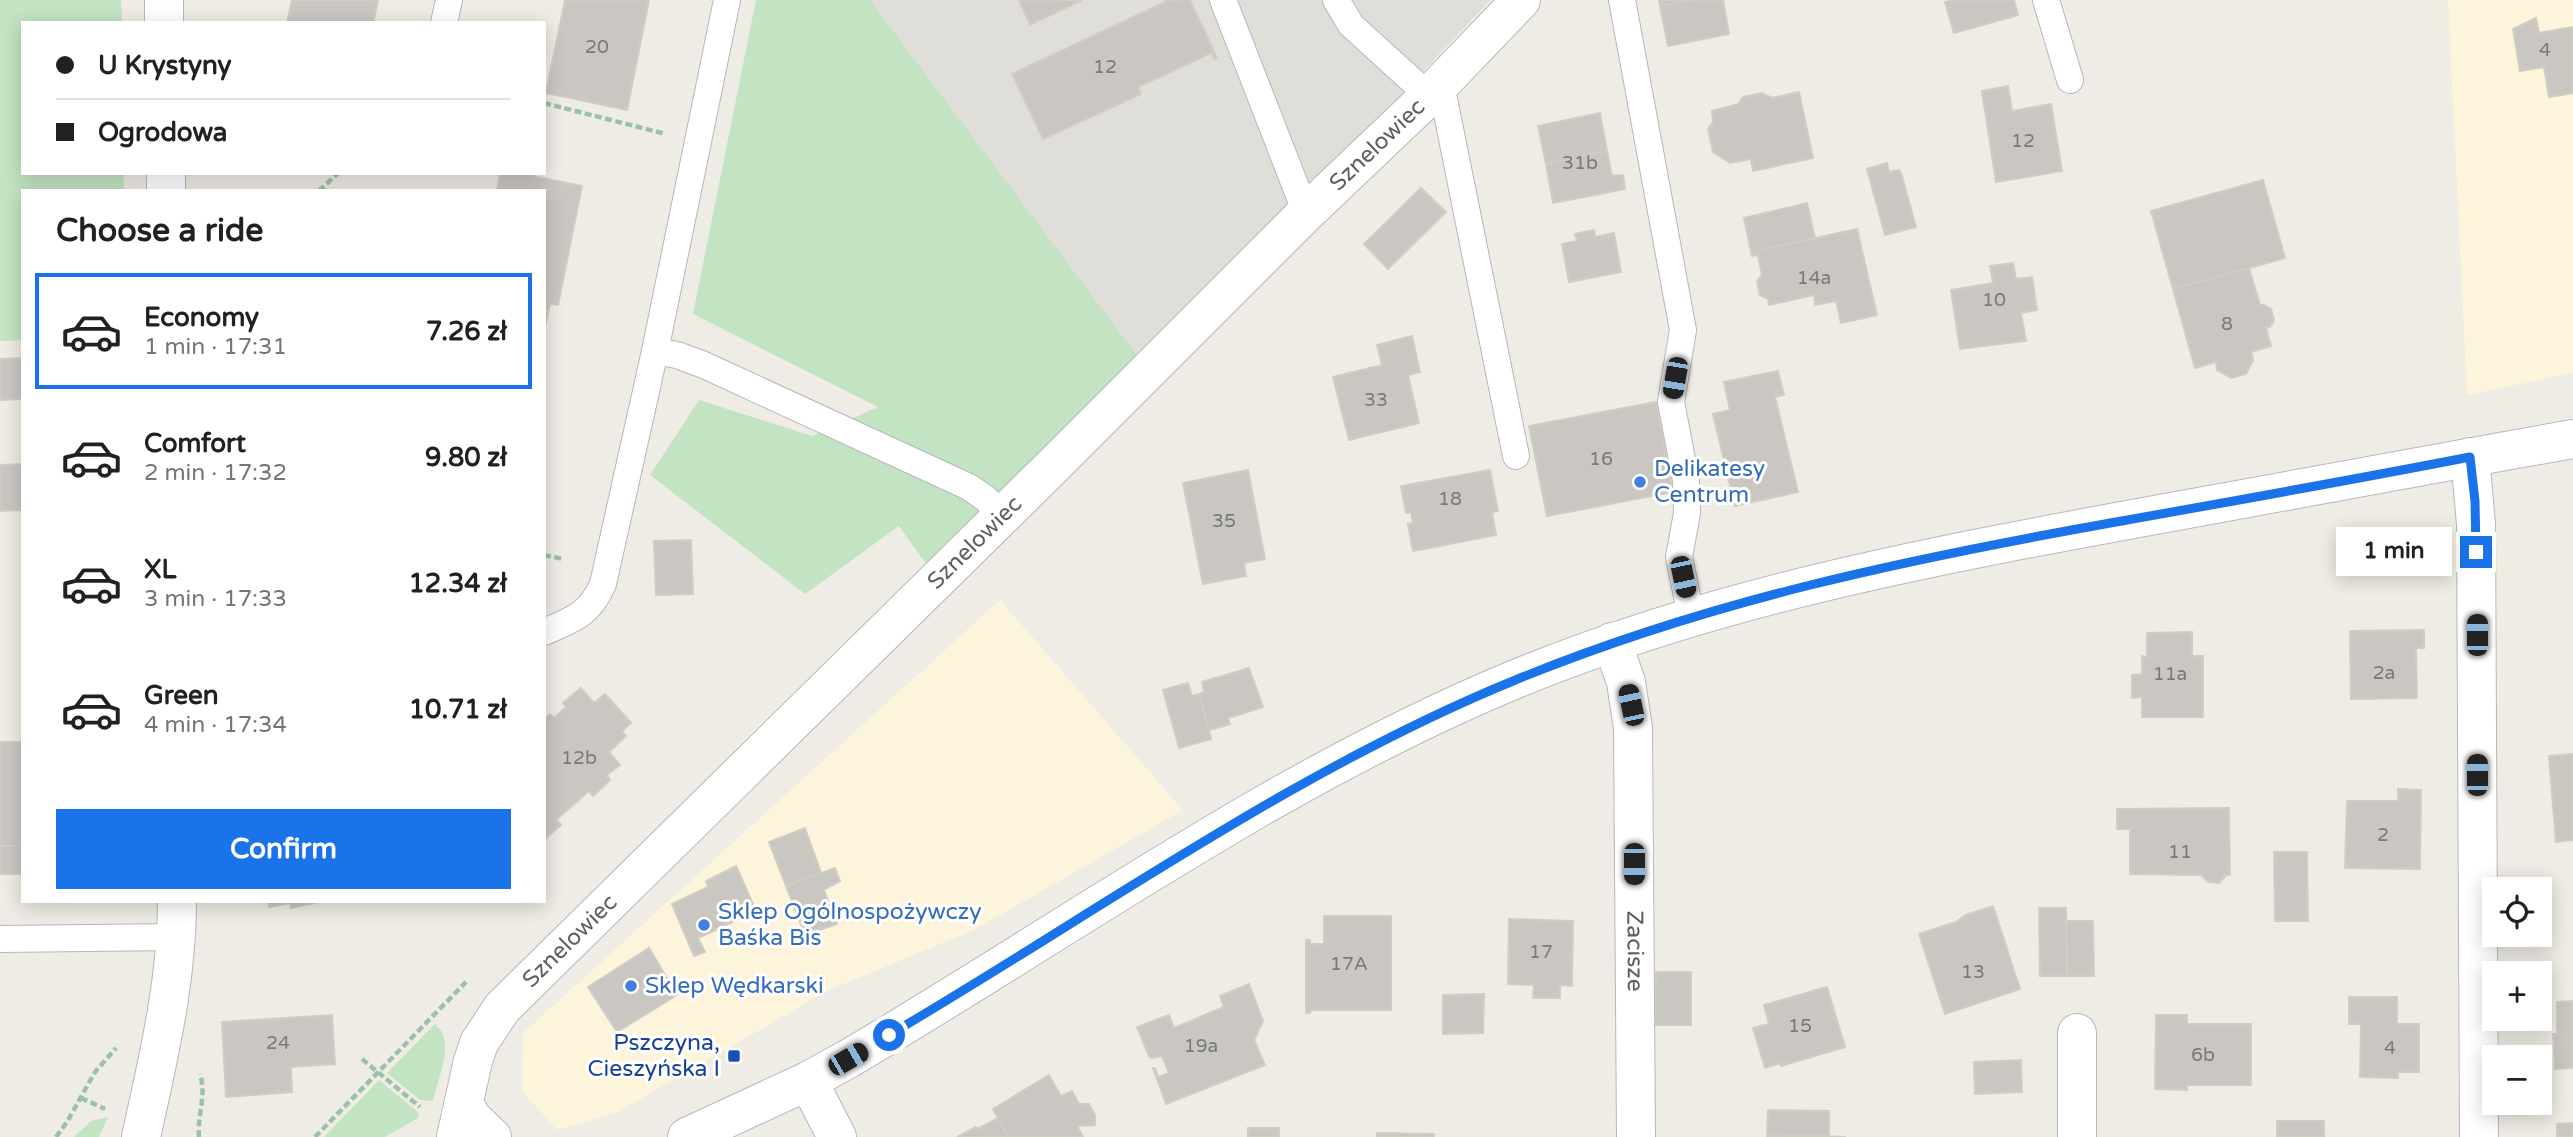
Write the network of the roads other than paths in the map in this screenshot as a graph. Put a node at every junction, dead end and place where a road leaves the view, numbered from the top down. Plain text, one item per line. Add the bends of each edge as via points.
1 (164, 0) edge
2 (449, 0) edge
3 (727, 0) edge
4 (1223, 0) edge
5 (1336, 0) edge
6 (1521, 0) edge
7 (1622, 0) edge
8 (2046, 0) edge
9 (164, 21) edge
10 (444, 21) edge
11 (2070, 80) dead end
12 (1435, 90) junction
13 (1306, 213) junction
14 (655, 351) junction
15 (2573, 439) edge
16 (1516, 456) dead end
17 (2470, 457) junction
18 (1002, 514) junction
19 (1691, 616) junction
20 (546, 631) edge
21 (1612, 642) junction
22 (177, 919) edge
23 (0, 939) edge
24 (2077, 1033) dead end
25 (808, 1081) junction
26 (450, 1119) edge
27 (142, 1137) edge
28 (492, 1137) edge
29 (687, 1137) edge
30 (837, 1137) edge
31 (1636, 1137) edge
32 (2077, 1137) edge
33 (2479, 1137) edge

1 - 9 street
2 - 10 lane
3 - 14 lane
4 - 13 lane
5 - 12 lane via 1351,25
6 - 12 street, Sznelowiec
7 - 19 lane via 1683,330 1671,402 1686,480 1687,513 1679,557
8 - 11 lane
12 - 13 street, Sznelowiec
12 - 16 lane
13 - 18 street, Sznelowiec
14 - 18 lane via 704,365 969,487
14 - 20 lane via 603,584 595,602 581,616
15 - 17 street
17 - 19 street via 1926,557
17 - 33 street via 2476,524
18 - 26 street, Sznelowiec via 502,1008 479,1043
19 - 21 street
21 - 25 street via 1510,682 1362,750
21 - 31 street, Zacisze via 1626,682 1633,728
22 - 23 lane
22 - 27 street via 167,1009
24 - 32 street
25 - 29 street
25 - 30 street
26 - 28 street via 473,1119

